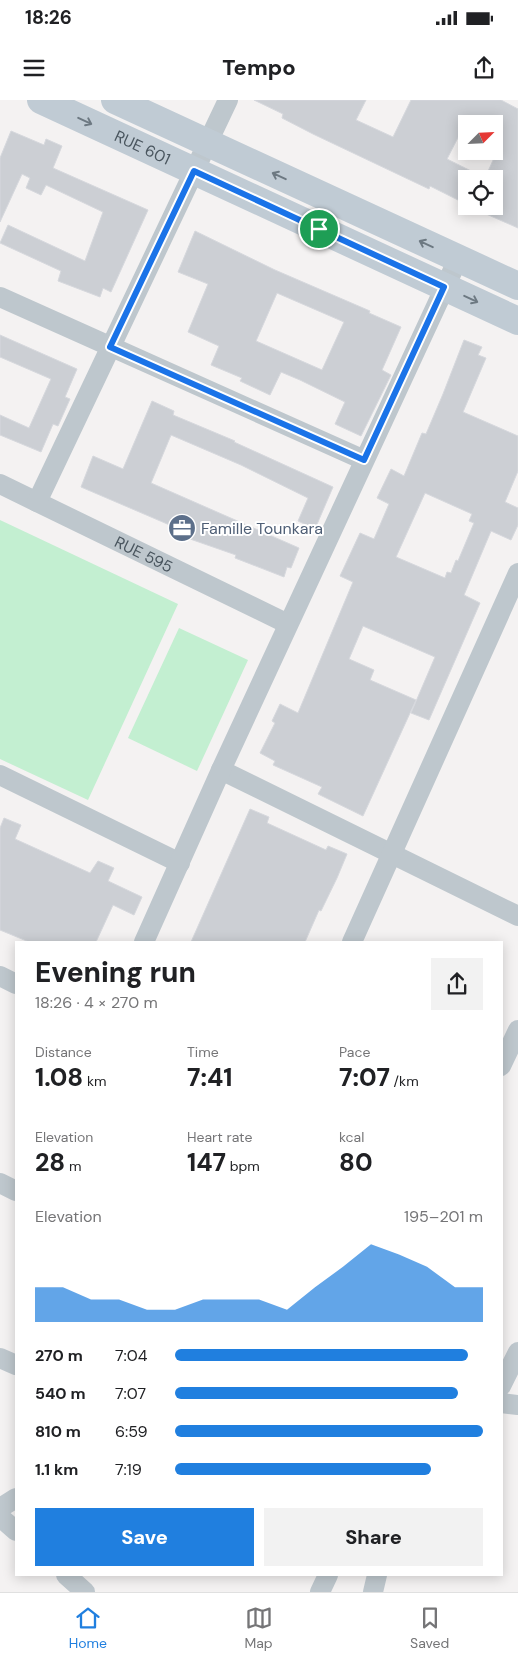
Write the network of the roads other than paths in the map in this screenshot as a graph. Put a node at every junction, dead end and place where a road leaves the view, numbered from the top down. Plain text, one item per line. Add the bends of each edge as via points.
1 (41, 100) edge
2 (114, 100) edge
3 (228, 100) edge
4 (207, 143) junction
5 (194, 171) junction
6 (458, 258) junction
7 (518, 286) edge
8 (444, 287) junction
9 (0, 297) edge
10 (518, 321) edge
11 (110, 347) junction
12 (364, 460) junction
13 (0, 484) edge
14 (37, 502) junction
15 (518, 573) edge
16 (288, 624) junction
17 (221, 770) junction
18 (0, 775) edge
19 (391, 855) junction
20 (180, 863) junction
21 (518, 916) edge
22 (144, 941) edge
23 (352, 941) edge
24 (0, 976) edge
25 (15, 984) edge
26 (518, 1030) edge
27 (503, 1062) edge
28 (0, 1183) edge
29 (15, 1190) edge
30 (518, 1352) edge
31 (0, 1358) edge
32 (15, 1365) edge
33 (503, 1382) edge
34 (503, 1403) edge
35 (518, 1405) edge
36 (15, 1499) edge
37 (0, 1508) edge
38 (0, 1517) edge
39 (15, 1530) edge
40 (67, 1576) edge
41 (328, 1576) edge
42 (377, 1576) edge
43 (85, 1592) edge
44 (320, 1592) edge
45 (373, 1592) edge

1 -> 5 street, RUE 601
2 - 4 street, RUE 601
3 - 4 street
4 - 5 street
6 -> 4 street, RUE 601
5 - 8 street, RUE 601
5 - 11 street
6 - 7 street, RUE 601
6 - 8 street
8 -> 10 street, RUE 601
8 - 12 street
9 - 11 street
11 - 12 street
11 - 14 street
12 - 16 street
13 - 14 street, RUE 595
14 - 16 street, RUE 595
15 - 19 street
16 - 17 street
17 - 19 street
17 - 20 street
18 - 20 street
19 - 21 street
19 - 23 street
20 - 22 street
24 - 25 street
26 - 27 street
28 - 29 street
30 - 33 street
31 - 32 street
34 - 35 street
36 - 37 street
38 - 39 street
40 - 43 street
41 - 44 street
42 - 45 street

